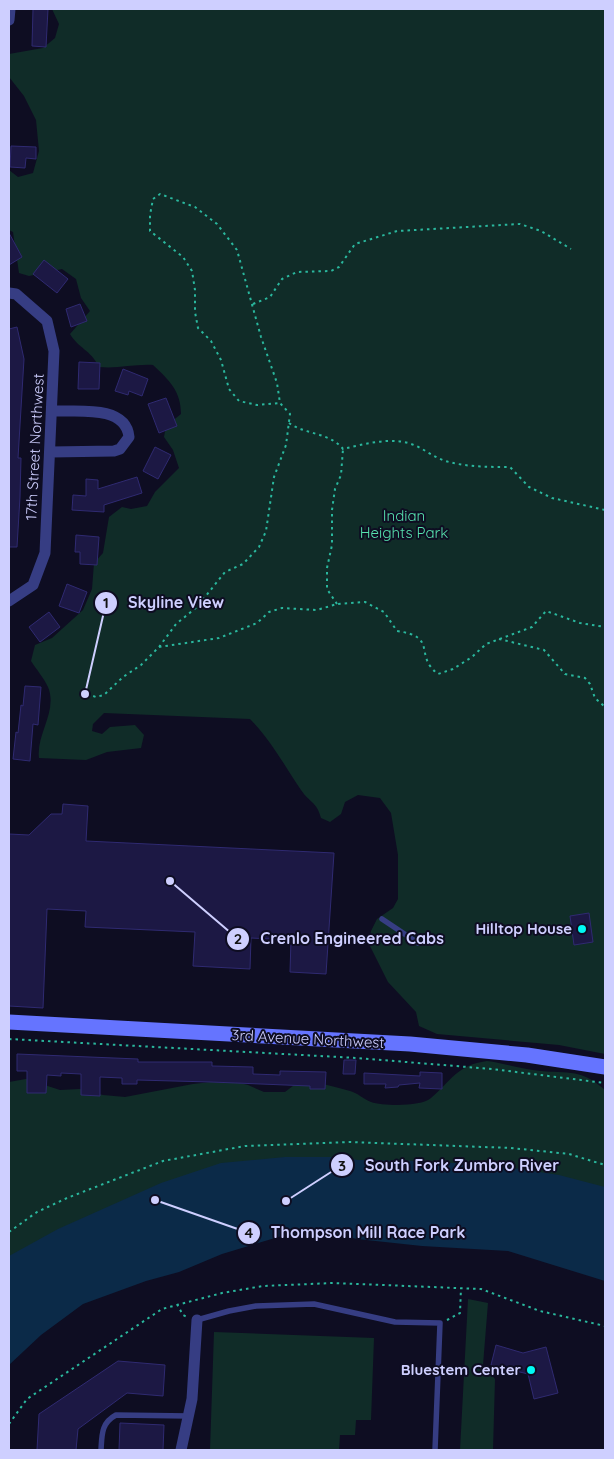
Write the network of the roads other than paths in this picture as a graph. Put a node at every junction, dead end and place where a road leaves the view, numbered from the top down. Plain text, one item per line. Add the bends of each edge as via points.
1 (10, 9) edge
2 (9, 20) edge
3 (12, 294) edge
4 (52, 411) junction
5 (51, 452) junction
6 (9, 601) edge
7 (382, 919) dead end
8 (418, 942) dead end
9 (9, 1022) edge
10 (605, 1068) edge
11 (197, 1320) joint
12 (188, 1416) junction
13 (101, 1450) edge
14 (181, 1450) edge
15 (435, 1450) edge

1 - 2 street
3 - 4 street, 17th Street Northwest via 47,321 54,351
4 - 5 street, 17th Street Northwest
4 - 5 street via 108,413 122,421 129,437 120,449 114,451
5 - 6 street, 17th Street Northwest via 45,553 33,585
7 - 8 lane
9 - 10 main road, 3rd Avenue Northwest via 410,1044 492,1051
11 - 12 street
11 - 15 lane via 229,1310 291,1303 314,1304 395,1322 440,1323
12 - 13 lane via 116,1415 103,1427
12 - 14 street

